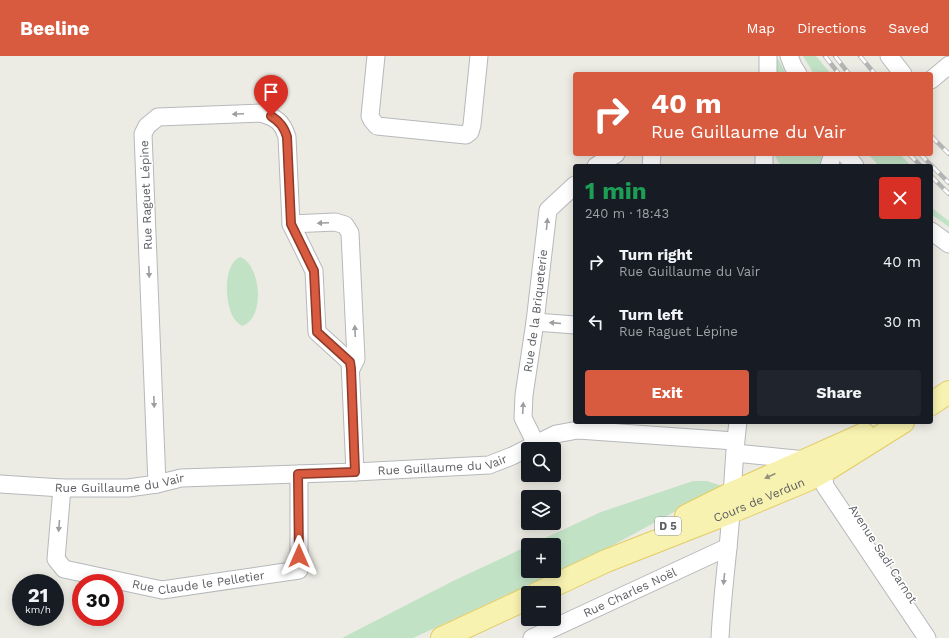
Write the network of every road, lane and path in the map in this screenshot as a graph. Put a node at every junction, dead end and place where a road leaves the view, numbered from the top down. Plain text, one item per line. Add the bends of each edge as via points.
1 (376, 56) edge
2 (479, 56) edge
3 (768, 56) edge
4 (789, 56) edge
5 (889, 56) edge
6 (949, 65) edge
7 (768, 72) edge
8 (797, 72) edge
9 (901, 72) edge
10 (933, 78) edge
11 (613, 156) edge
12 (599, 164) edge
13 (573, 187) edge
14 (291, 224) junction
15 (933, 233) edge
16 (949, 244) edge
17 (536, 322) junction
18 (573, 325) edge
19 (351, 369) junction
20 (738, 424) edge
21 (885, 424) edge
22 (900, 424) edge
23 (535, 442) edge
24 (540, 442) edge
25 (735, 447) junction
26 (521, 452) edge
27 (355, 472) junction
28 (818, 473) junction
29 (298, 474) junction
30 (0, 484) edge
31 (157, 484) junction
32 (62, 488) junction
33 (732, 502) junction
34 (728, 547) junction
35 (553, 586) edge
36 (521, 601) edge
37 (442, 638) edge
38 (532, 638) edge
39 (720, 638) edge
40 (927, 638) edge
41 (939, 638) edge

1 - 2 street via 370,116 377,126 466,135 472,125
3 - 7 street
4 - 8 street
5 - 9 street
6 - 10 street
11 - 12 street
17 -> 13 street, Rue de la Briqueterie via 548,210
14 - 19 street, Rue Raguet Lépine via 314,271 317,332 350,362
19 -> 14 street via 356,359 350,232 345,225 335,222
14 -> 31 street, Rue Raguet Lépine via 287,137 279,121 261,113 174,115 158,117 146,126 143,134
15 - 16 street
18 -> 17 street
23 -> 17 street, Rue de la Briqueterie via 523,418
19 - 27 street
20 - 25 street
21 - 28 main road, Cours de Verdun / D 5 via 840,444
22 - 28 main road, Cours de Verdun / D 5
24 - 25 street, Rue Guillaume du Vair via 556,434 578,430
25 - 28 street, Rue Guillaume du Vair
25 - 33 street
26 - 27 street, Rue Guillaume du Vair via 489,465
27 - 29 street, Rue Guillaume du Vair
28 - 33 main road, Cours de Verdun / D 5
28 - 40 street, Avenue Sadi Carnot
28 - 41 street, Avenue Sadi Carnot
29 - 31 street, Rue Guillaume du Vair via 181,478
32 -> 29 street, Rue Claude le Pelletier via 56,559 64,569 162,590 299,570
30 - 32 street, Rue Guillaume du Vair
31 - 32 street, Rue Guillaume du Vair via 128,488
33 - 34 street
33 - 35 main road, Cours de Verdun / D 5
34 - 38 street, Rue Charles Noël
34 -> 39 street
36 - 37 main road

